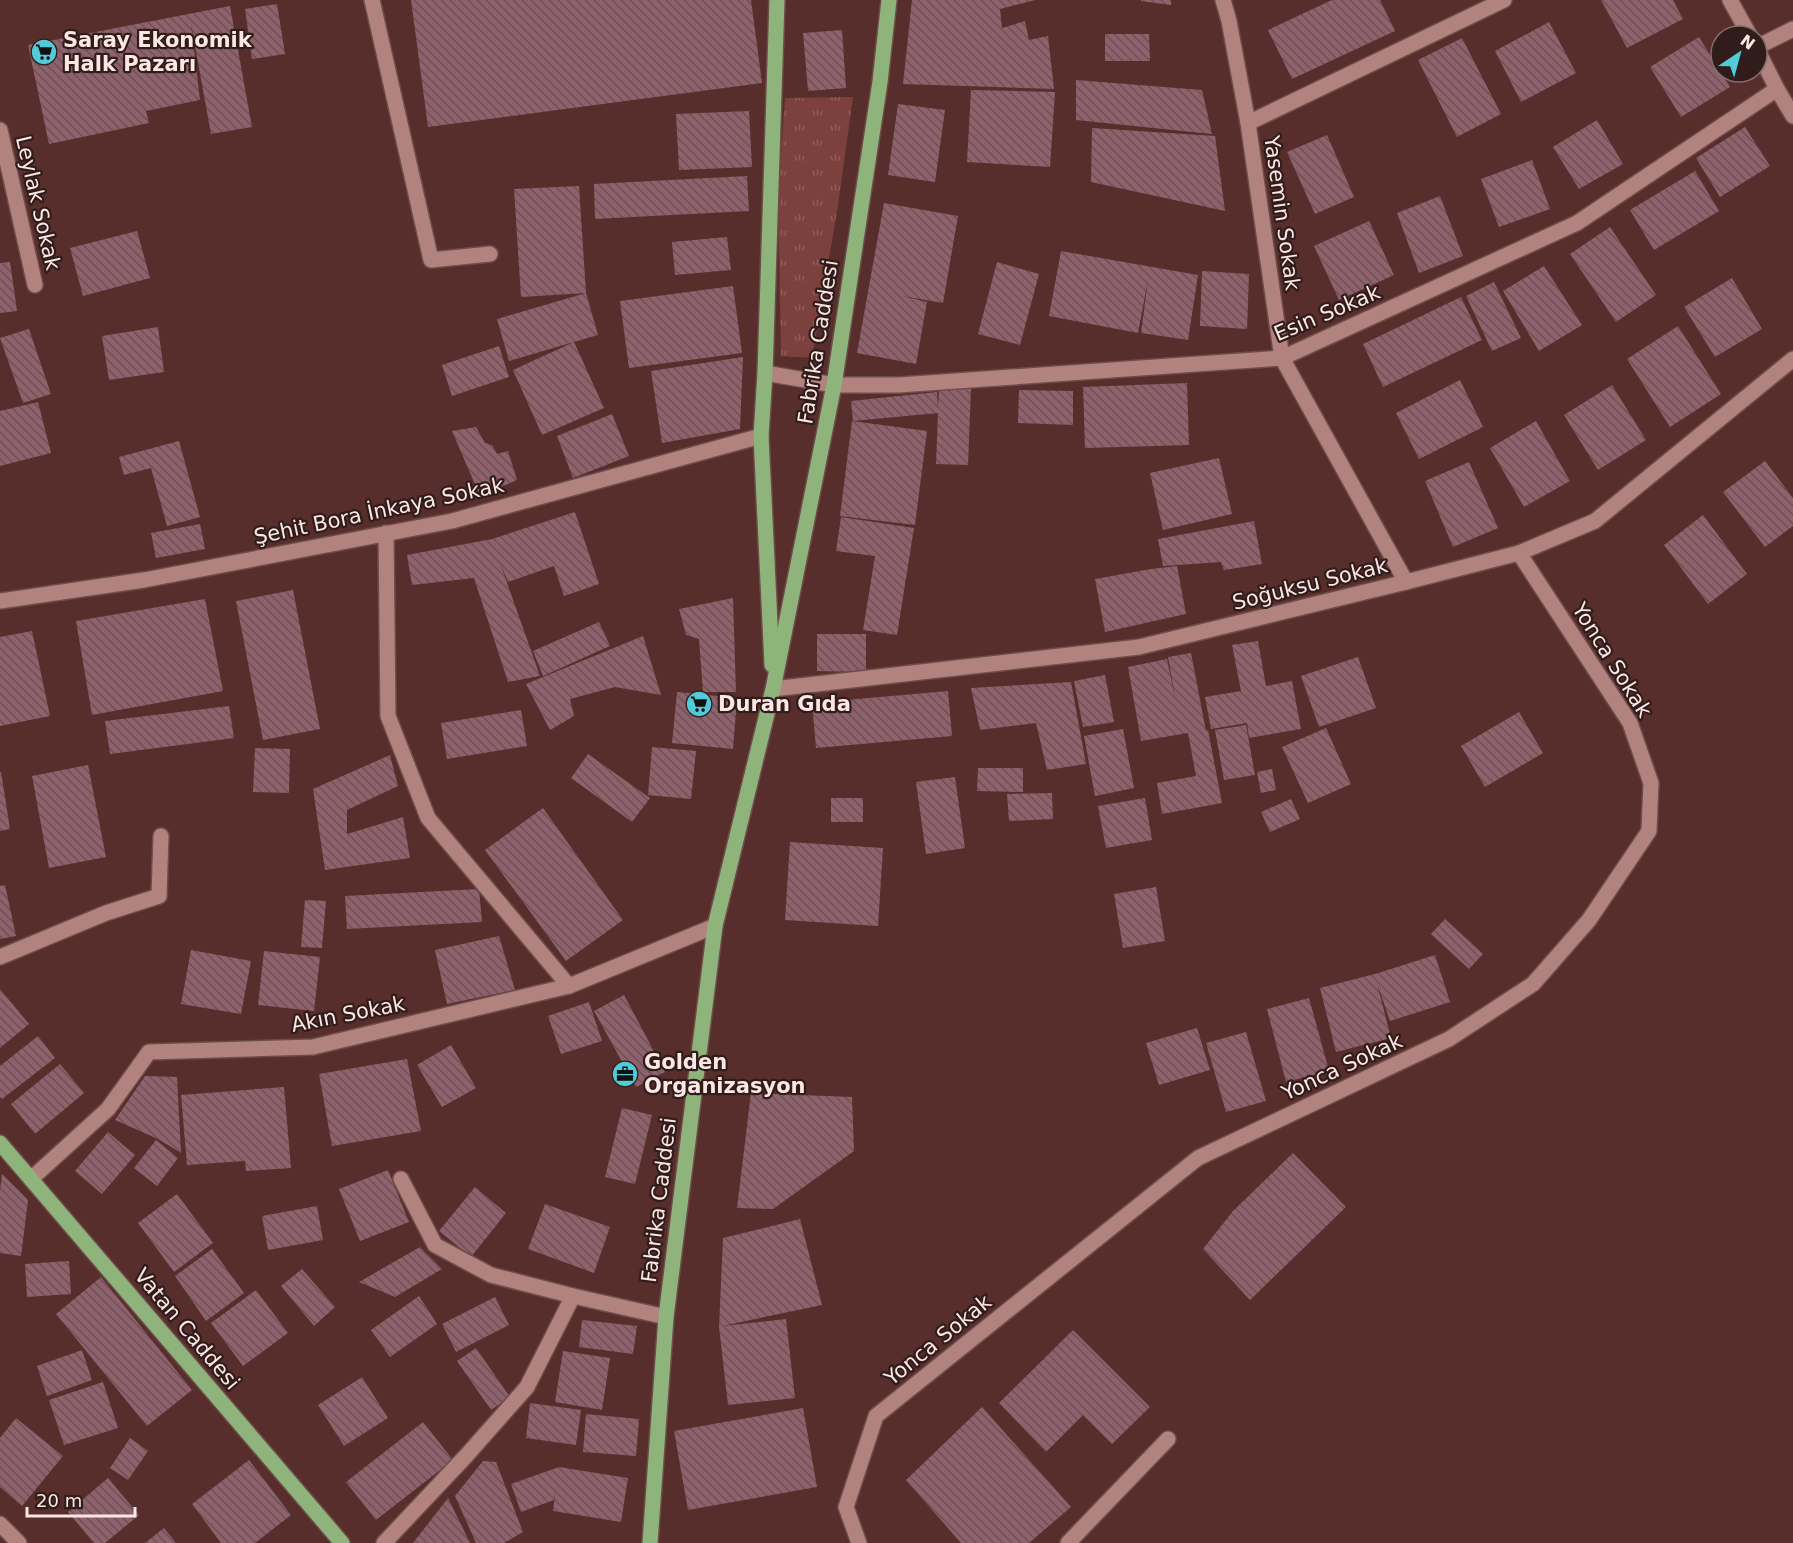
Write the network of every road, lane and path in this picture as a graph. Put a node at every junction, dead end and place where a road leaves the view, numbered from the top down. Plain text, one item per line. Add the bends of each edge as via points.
1 (372, 0) edge
2 (777, 0) edge
3 (890, 0) edge
4 (1223, 0) edge
5 (1504, 0) edge
6 (1730, 0) edge
7 (1743, 24) edge
8 (1793, 29) edge
9 (1769, 42) edge
10 (1769, 73) edge
11 (1777, 89) junction
12 (1793, 116) edge
13 (1248, 123) junction
14 (0, 130) edge
15 (490, 254) dead end
16 (35, 285) dead end
17 (1282, 358) junction
18 (1793, 359) edge
19 (765, 373) junction
20 (834, 385) junction
21 (761, 436) junction
22 (387, 533) junction
23 (1520, 553) junction
24 (1406, 582) junction
25 (0, 602) edge
26 (773, 689) junction
27 (161, 836) dead end
28 (715, 926) junction
29 (0, 957) edge
30 (569, 986) junction
31 (0, 1143) edge
32 (31, 1179) junction
33 (400, 1179) dead end
34 (573, 1296) junction
35 (666, 1317) junction
36 (1168, 1439) dead end
37 (0, 1524) edge
38 (19, 1543) edge
39 (342, 1543) edge
40 (384, 1543) edge
41 (650, 1543) edge
42 (860, 1543) edge
43 (1068, 1543) edge

1 - 15 street via 431,260
2 - 19 main road, Fabrika Caddesi
3 - 20 main road, Fabrika Caddesi
4 - 13 street, Yasemin Sokak
5 - 13 street
6 - 7 street
8 - 9 street
10 - 11 street
11 - 12 street
11 - 17 street, Esin Sokak via 1577,223
13 - 17 street, Yasemin Sokak
14 - 16 street, Leylak Sokak
17 - 20 street, Esin Sokak via 899,385
17 - 24 street, Yasemin Sokak
18 - 23 street, Soğuksu Sokak via 1595,521
19 - 20 street, Esin Sokak
19 - 21 main road, Fabrika Caddesi
20 - 26 main road, Fabrika Caddesi
21 - 22 street, Şehit Bora İnkaya Sokak via 452,521
21 - 26 main road, Fabrika Caddesi
22 - 25 street, Şehit Bora İnkaya Sokak via 144,580
22 - 30 street via 388,717 428,818
23 - 24 street, Soğuksu Sokak
23 - 42 street, Yonca Sokak via 1630,723 1651,783 1649,831 1589,920 1533,984 1449,1039 1198,1158 876,1416 846,1507
24 - 26 street, Soğuksu Sokak via 1139,647
26 - 28 main road, Fabrika Caddesi
27 - 29 street via 159,896 106,913
28 - 30 street, Akın Sokak
28 - 35 main road, Fabrika Caddesi
30 - 32 street, Akın Sokak via 313,1047 148,1052 108,1109
31 - 32 main road, Vatan Caddesi
32 - 39 main road, Vatan Caddesi
33 - 34 street via 435,1245 491,1275
34 - 35 street
34 - 40 street via 527,1387
35 - 41 main road, Fabrika Caddesi
36 - 43 street
37 - 38 street

